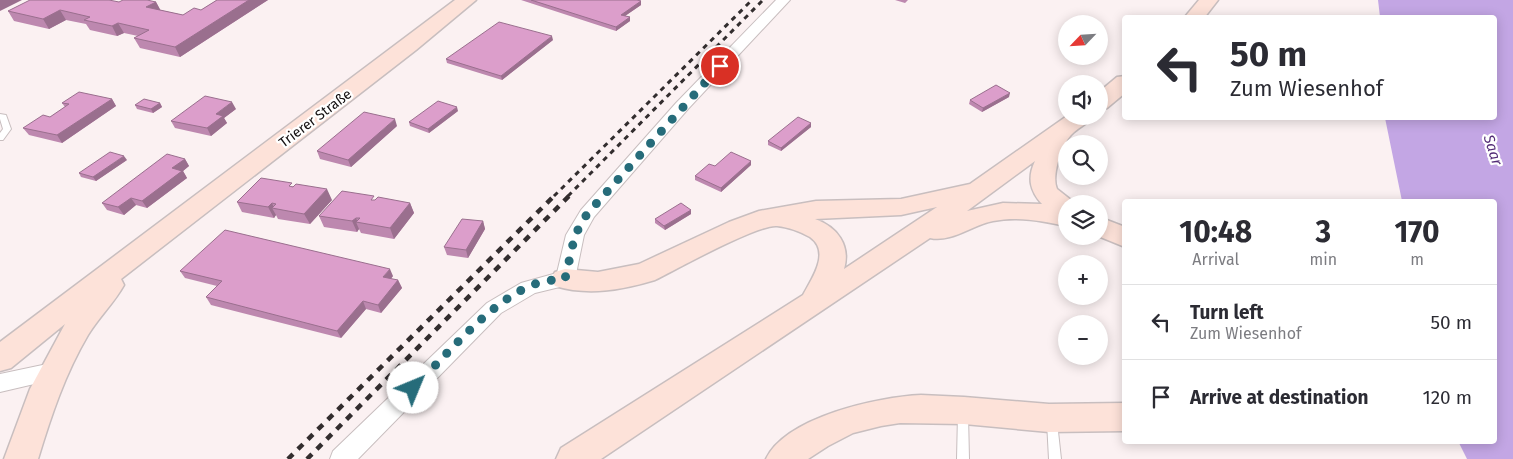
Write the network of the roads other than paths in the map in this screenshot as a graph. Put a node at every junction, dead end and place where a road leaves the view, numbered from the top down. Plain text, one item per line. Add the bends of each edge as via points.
1 (467, 0) edge
2 (783, 0) edge
3 (1209, 0) edge
4 (1196, 15) edge
5 (1122, 84) edge
6 (1108, 96) edge
7 (0, 116) edge
8 (1071, 125) edge
9 (1060, 134) junction
10 (0, 138) edge
11 (984, 188) junction
12 (1058, 203) edge
13 (1058, 215) edge
14 (775, 218) junction
15 (1108, 230) edge
16 (162, 233) junction
17 (1122, 237) edge
18 (903, 244) junction
19 (565, 279) junction
20 (815, 300) junction
21 (0, 359) edge
22 (52, 372) junction
23 (0, 383) edge
24 (963, 411) junction
25 (1122, 417) edge
26 (1052, 418) junction
27 (21, 459) edge
28 (342, 459) edge
29 (573, 459) edge
30 (783, 459) edge
31 (963, 459) edge
32 (1055, 459) edge

1 - 16 main road, Trierer Straße
2 - 19 street via 682,106 587,214 575,235
3 - 4 main road
5 - 6 main road
7 - 10 lane via 8,129
8 - 9 main road
9 - 11 main road
9 - 12 main road via 1042,175 1042,186 1047,195
11 - 14 main road via 915,205 816,210
11 - 18 main road
13 - 18 main road via 1034,210 983,214
14 - 19 main road via 738,228 645,273 598,282
14 - 20 main road via 816,228 832,245 834,258 831,269
15 - 17 main road
16 - 21 main road, Trierer Straße
16 - 22 main road, Trierer Straße via 97,300
18 - 20 main road
19 - 28 street via 536,283 494,308
20 - 29 main road
22 - 23 street
22 - 27 main road, Trierer Straße
24 - 26 main road
24 - 30 main road via 918,409 881,412 835,426 797,447
24 - 31 lane
25 - 26 main road
26 - 32 lane

